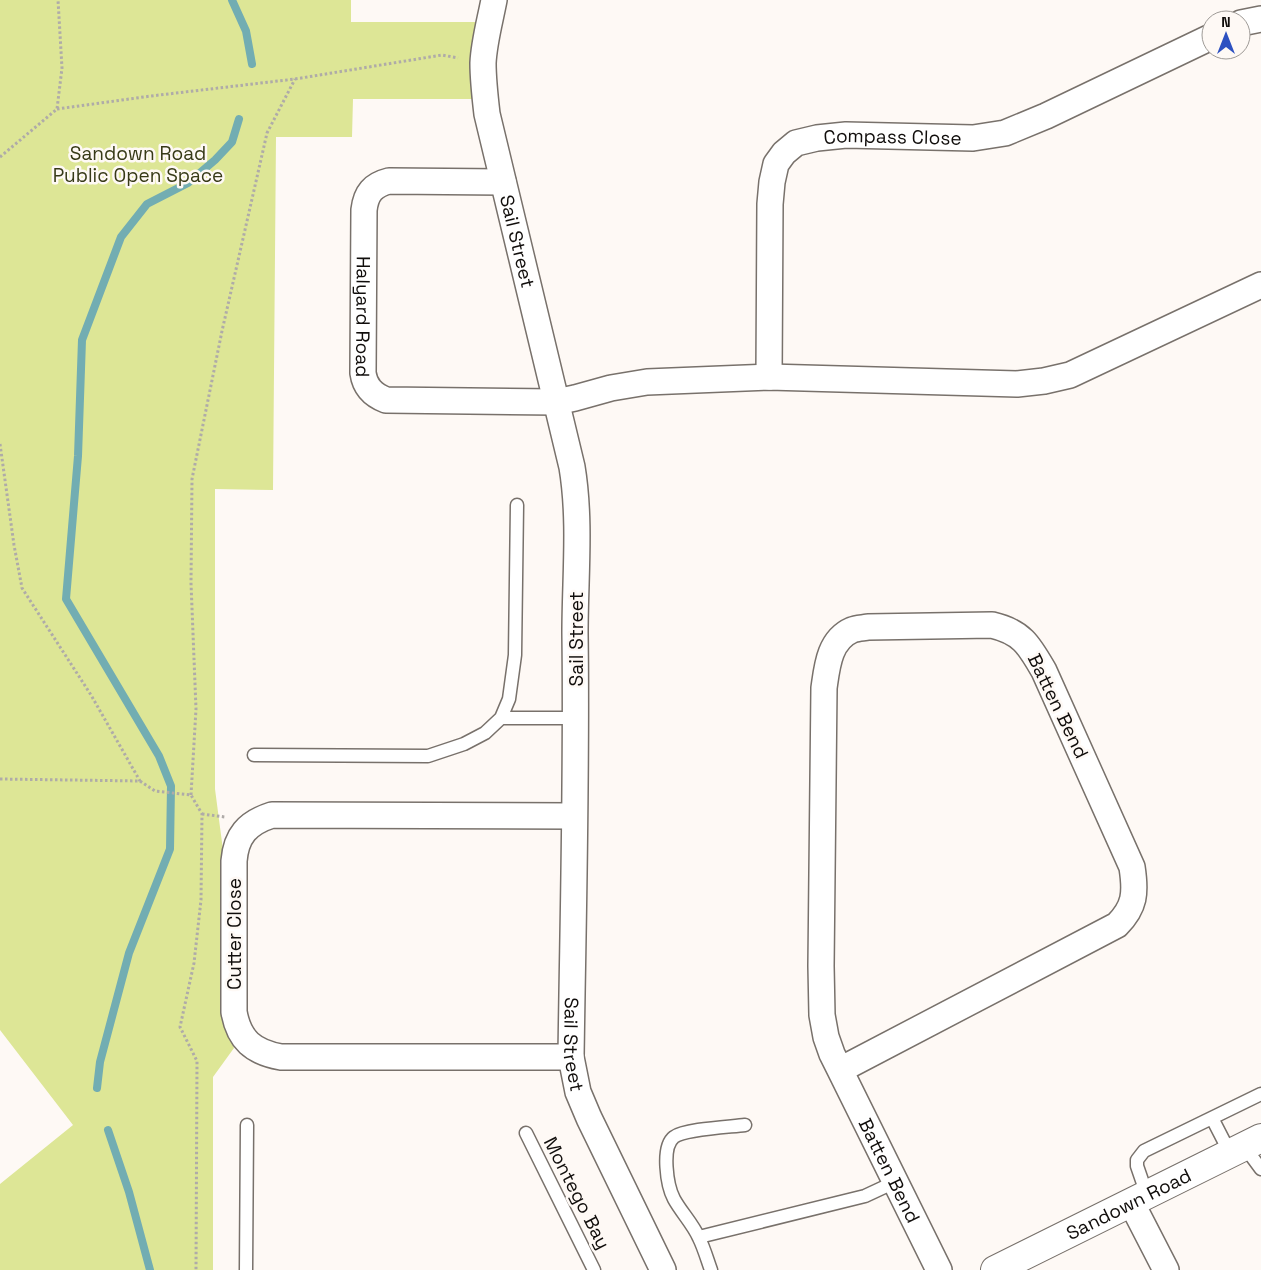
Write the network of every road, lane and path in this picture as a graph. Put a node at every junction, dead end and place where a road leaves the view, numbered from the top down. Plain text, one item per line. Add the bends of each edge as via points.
1 (58, 0) edge
2 (494, 0) edge
3 (1201, 42) edge
4 (483, 64) junction
5 (295, 79) junction
6 (57, 109) junction
7 (0, 157) edge
8 (504, 182) junction
9 (1261, 285) edge
10 (769, 377) junction
11 (556, 402) junction
12 (0, 444) edge
13 (517, 505) dead end
14 (501, 718) junction
15 (576, 718) junction
16 (254, 755) dead end
17 (0, 779) edge
18 (140, 781) junction
19 (191, 795) junction
20 (574, 816) junction
21 (571, 1057) junction
22 (840, 1070) junction
23 (1261, 1094) edge
24 (1212, 1118) junction
25 (247, 1125) dead end
26 (745, 1125) dead end
27 (526, 1133) dead end
28 (1245, 1146) edge
29 (1261, 1169) edge
30 (895, 1182) junction
31 (1139, 1198) junction
32 (699, 1237) junction
33 (196, 1270) edge
34 (246, 1270) edge
35 (594, 1270) edge
36 (663, 1270) edge
37 (711, 1270) edge
38 (939, 1270) edge
39 (995, 1270) edge
40 (1166, 1270) edge

1 - 6 path via 62,68
2 - 4 street, Sail Street
3 - 10 street, Compass Close via 1046,116 1004,132 973,138 846,135 796,143 776,164 772,182
4 - 5 path via 442,55
4 - 8 street, Sail Street via 487,114
5 - 6 path
5 - 19 path via 267,133 192,479 191,583 196,709
6 - 7 path
8 - 11 street, Sail Street
8 - 11 street, Halyard Road via 389,181 380,183 368,195 364,210 364,380 371,392 386,400
9 - 10 street via 1070,375 1044,381 1016,384
10 - 11 street via 647,382
11 - 15 street, Sail Street via 577,503
12 - 18 path via 22,588 92,696
13 - 14 lane via 516,655 510,699
14 - 15 lane
14 - 16 lane via 485,733 464,744 428,756
15 - 20 street, Sail Street
17 - 18 path
18 - 19 path via 155,791
19 - 33 path via 202,814 201,900 194,963 180,1027 197,1061
20 - 21 street, Sail Street
20 - 21 street, Cutter Close via 272,815 246,830 239,839 234,861 234,1012 241,1033 257,1050 280,1057
21 - 36 street, Sail Street via 578,1092 589,1118
22 - 22 street, Batten Bend via 826,1037 822,1015 824,688 827,663 833,648 852,630 868,627 1002,627 1032,649 1044,670 1132,867 1132,902 1127,915 1116,925
22 - 30 street, Batten Bend
23 - 24 lane
24 - 28 lane
24 - 31 lane via 1144,1151 1137,1160
25 - 34 lane
26 - 32 lane via 686,1132 673,1138 667,1148 673,1198
27 - 35 lane, Montego Bay
28 - 29 lane
28 - 31 street, Sandown Road
30 - 32 lane via 865,1196
30 - 38 street, Batten Bend
31 - 39 street, Sandown Road
31 - 40 street
32 - 37 lane

